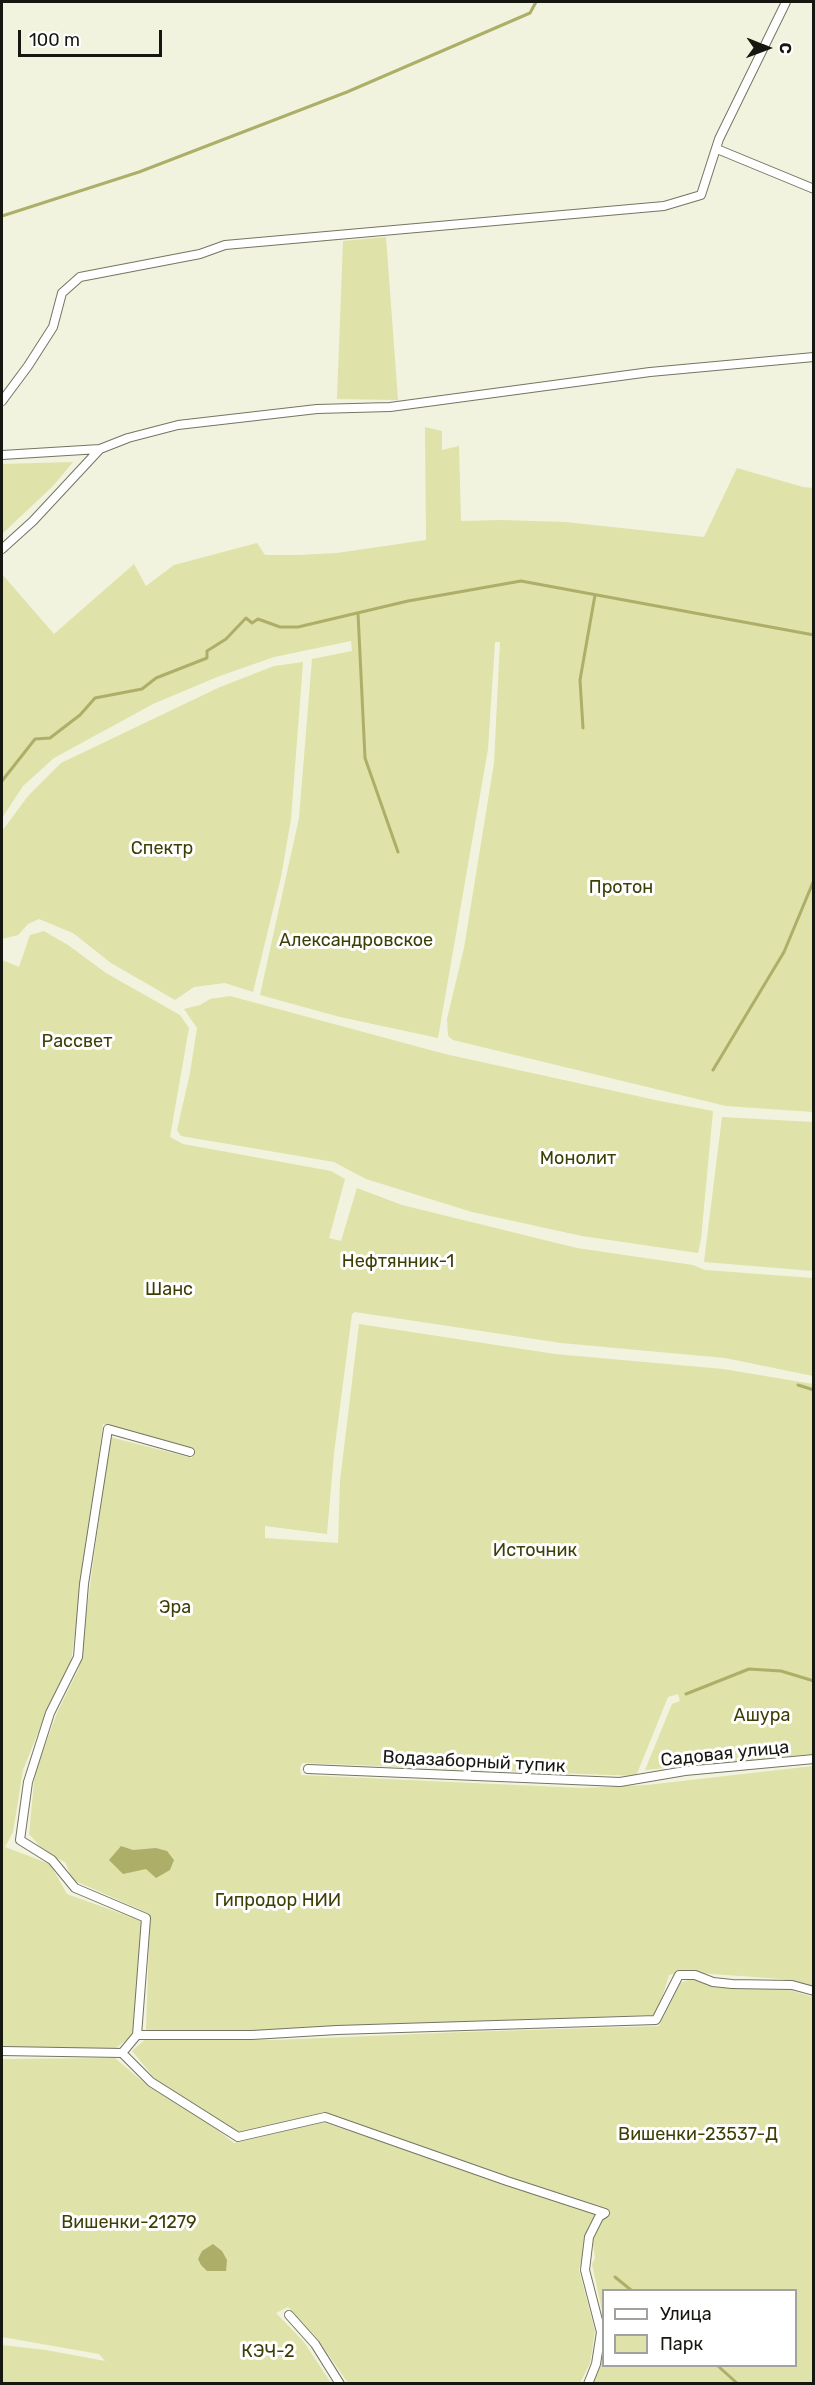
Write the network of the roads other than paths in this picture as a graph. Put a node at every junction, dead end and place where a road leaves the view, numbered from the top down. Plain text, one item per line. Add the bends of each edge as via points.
1 (786, 2) edge
2 (717, 149) junction
3 (813, 189) edge
4 (813, 357) edge
5 (2, 401) edge
6 (100, 449) junction
7 (2, 455) edge
8 (2, 549) edge
9 (190, 1452) dead end
10 (813, 1759) edge
11 (308, 1769) dead end
12 (639, 1779) joint
13 (813, 1991) edge
14 (137, 2035) junction
15 (2, 2051) edge
16 (122, 2053) junction
17 (289, 2315) dead end
18 (340, 2384) edge
19 (588, 2384) edge

1 - 2 street
2 - 3 street
2 - 5 street via 701,195 664,206 225,245 200,254 80,277 62,293 53,327
4 - 6 street via 650,372 390,407 317,410 177,425
6 - 7 street
6 - 8 street
9 - 14 street via 108,1429 84,1584 78,1657 50,1713 32,1770 20,1840 52,1860 75,1888 146,1918
10 - 12 street, Садовая улица
11 - 12 street, Водазаборный тупик via 578,1782
13 - 14 street via 792,1985 732,1984 679,1975 656,2020 252,2035
14 - 16 street
15 - 16 street
16 - 19 street via 151,2082 238,2137 325,2117 605,2212 590,2237 585,2271 601,2332
17 - 18 street via 315,2344

